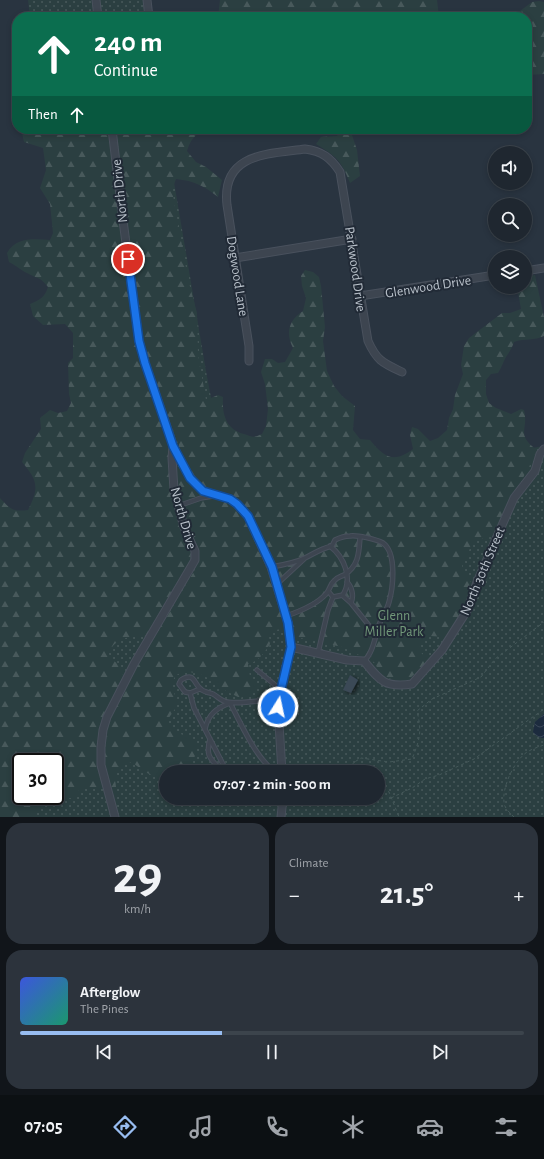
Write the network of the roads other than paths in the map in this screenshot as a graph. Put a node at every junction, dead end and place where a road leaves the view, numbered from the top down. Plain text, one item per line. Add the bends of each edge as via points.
1 (96, 0) edge
2 (147, 0) edge
3 (97, 12) edge
4 (148, 12) edge
5 (113, 134) edge
6 (325, 155) joint
7 (352, 239) junction
8 (235, 258) junction
9 (544, 268) edge
10 (532, 270) edge
11 (488, 276) edge
12 (360, 296) junction
13 (249, 361) dead end
14 (402, 372) dead end
15 (173, 446) junction
16 (544, 449) edge
17 (216, 495) junction
18 (178, 506) junction
19 (360, 537) junction
20 (330, 546) junction
21 (305, 558) junction
22 (272, 567) junction
23 (347, 572) junction
24 (347, 582) junction
25 (277, 584) junction
26 (328, 591) junction
27 (342, 595) junction
28 (333, 597) junction
29 (351, 603) junction
30 (286, 616) junction
31 (375, 636) junction
32 (291, 647) junction
33 (318, 653) junction
34 (364, 661) junction
35 (257, 670) dead end
36 (200, 689) junction
37 (281, 690) junction
38 (190, 693) junction
39 (279, 699) junction
40 (230, 703) junction
41 (205, 729) junction
42 (210, 739) junction
43 (217, 765) edge
44 (223, 765) edge
45 (267, 765) edge
46 (281, 765) edge
47 (282, 805) edge
48 (115, 817) edge
49 (281, 817) edge

1 - 3 street
2 - 4 street
5 - 15 street, North Drive via 139,341
6 - 7 street, Parkwood Drive via 336,165 342,177
6 - 8 street, Dogwood Lane via 305,149 249,159 240,164 230,176 226,190
7 - 8 street
7 - 12 street, Parkwood Drive
8 - 13 street, Dogwood Lane via 249,346
9 - 10 street
11 - 12 street, Glenwood Drive
12 - 14 street, Parkwood Drive via 372,350 382,362
15 - 17 street via 188,474 198,486 203,491
15 - 18 street, North Drive via 174,490
16 - 34 street, North 30th Street via 535,471 514,498 477,582 468,609 442,650 412,684 400,686 385,684
17 - 18 lane
17 - 22 street via 230,499 248,516
18 - 48 street, North Drive via 195,551 195,560 134,664 107,717 102,735 101,765
19 - 20 lane via 350,536 335,540
19 - 23 lane via 355,564
19 - 31 lane via 383,543 389,552 392,565 393,580 389,603
20 - 21 lane
20 - 23 lane via 341,558
21 - 22 lane
21 - 25 lane
22 - 25 street
23 - 24 lane
23 - 26 lane via 333,582
24 - 27 lane
24 - 29 lane via 351,588
25 - 30 street
26 - 28 lane
26 - 30 lane via 320,599
27 - 28 lane
27 - 29 lane
28 - 33 lane
29 - 31 lane
30 - 32 street
31 - 34 lane via 370,656
32 - 33 street
32 - 37 street
33 - 34 street
35 - 37 lane
36 - 38 lane
36 - 38 lane via 195,680 185,677 179,684 185,692
36 - 40 lane
37 - 39 street
38 - 41 lane via 194,708
39 - 40 lane
39 - 46 street
40 - 41 lane via 216,709 208,719
40 - 45 lane
41 - 42 lane
42 - 43 lane via 209,756
42 - 44 lane
47 - 49 street

